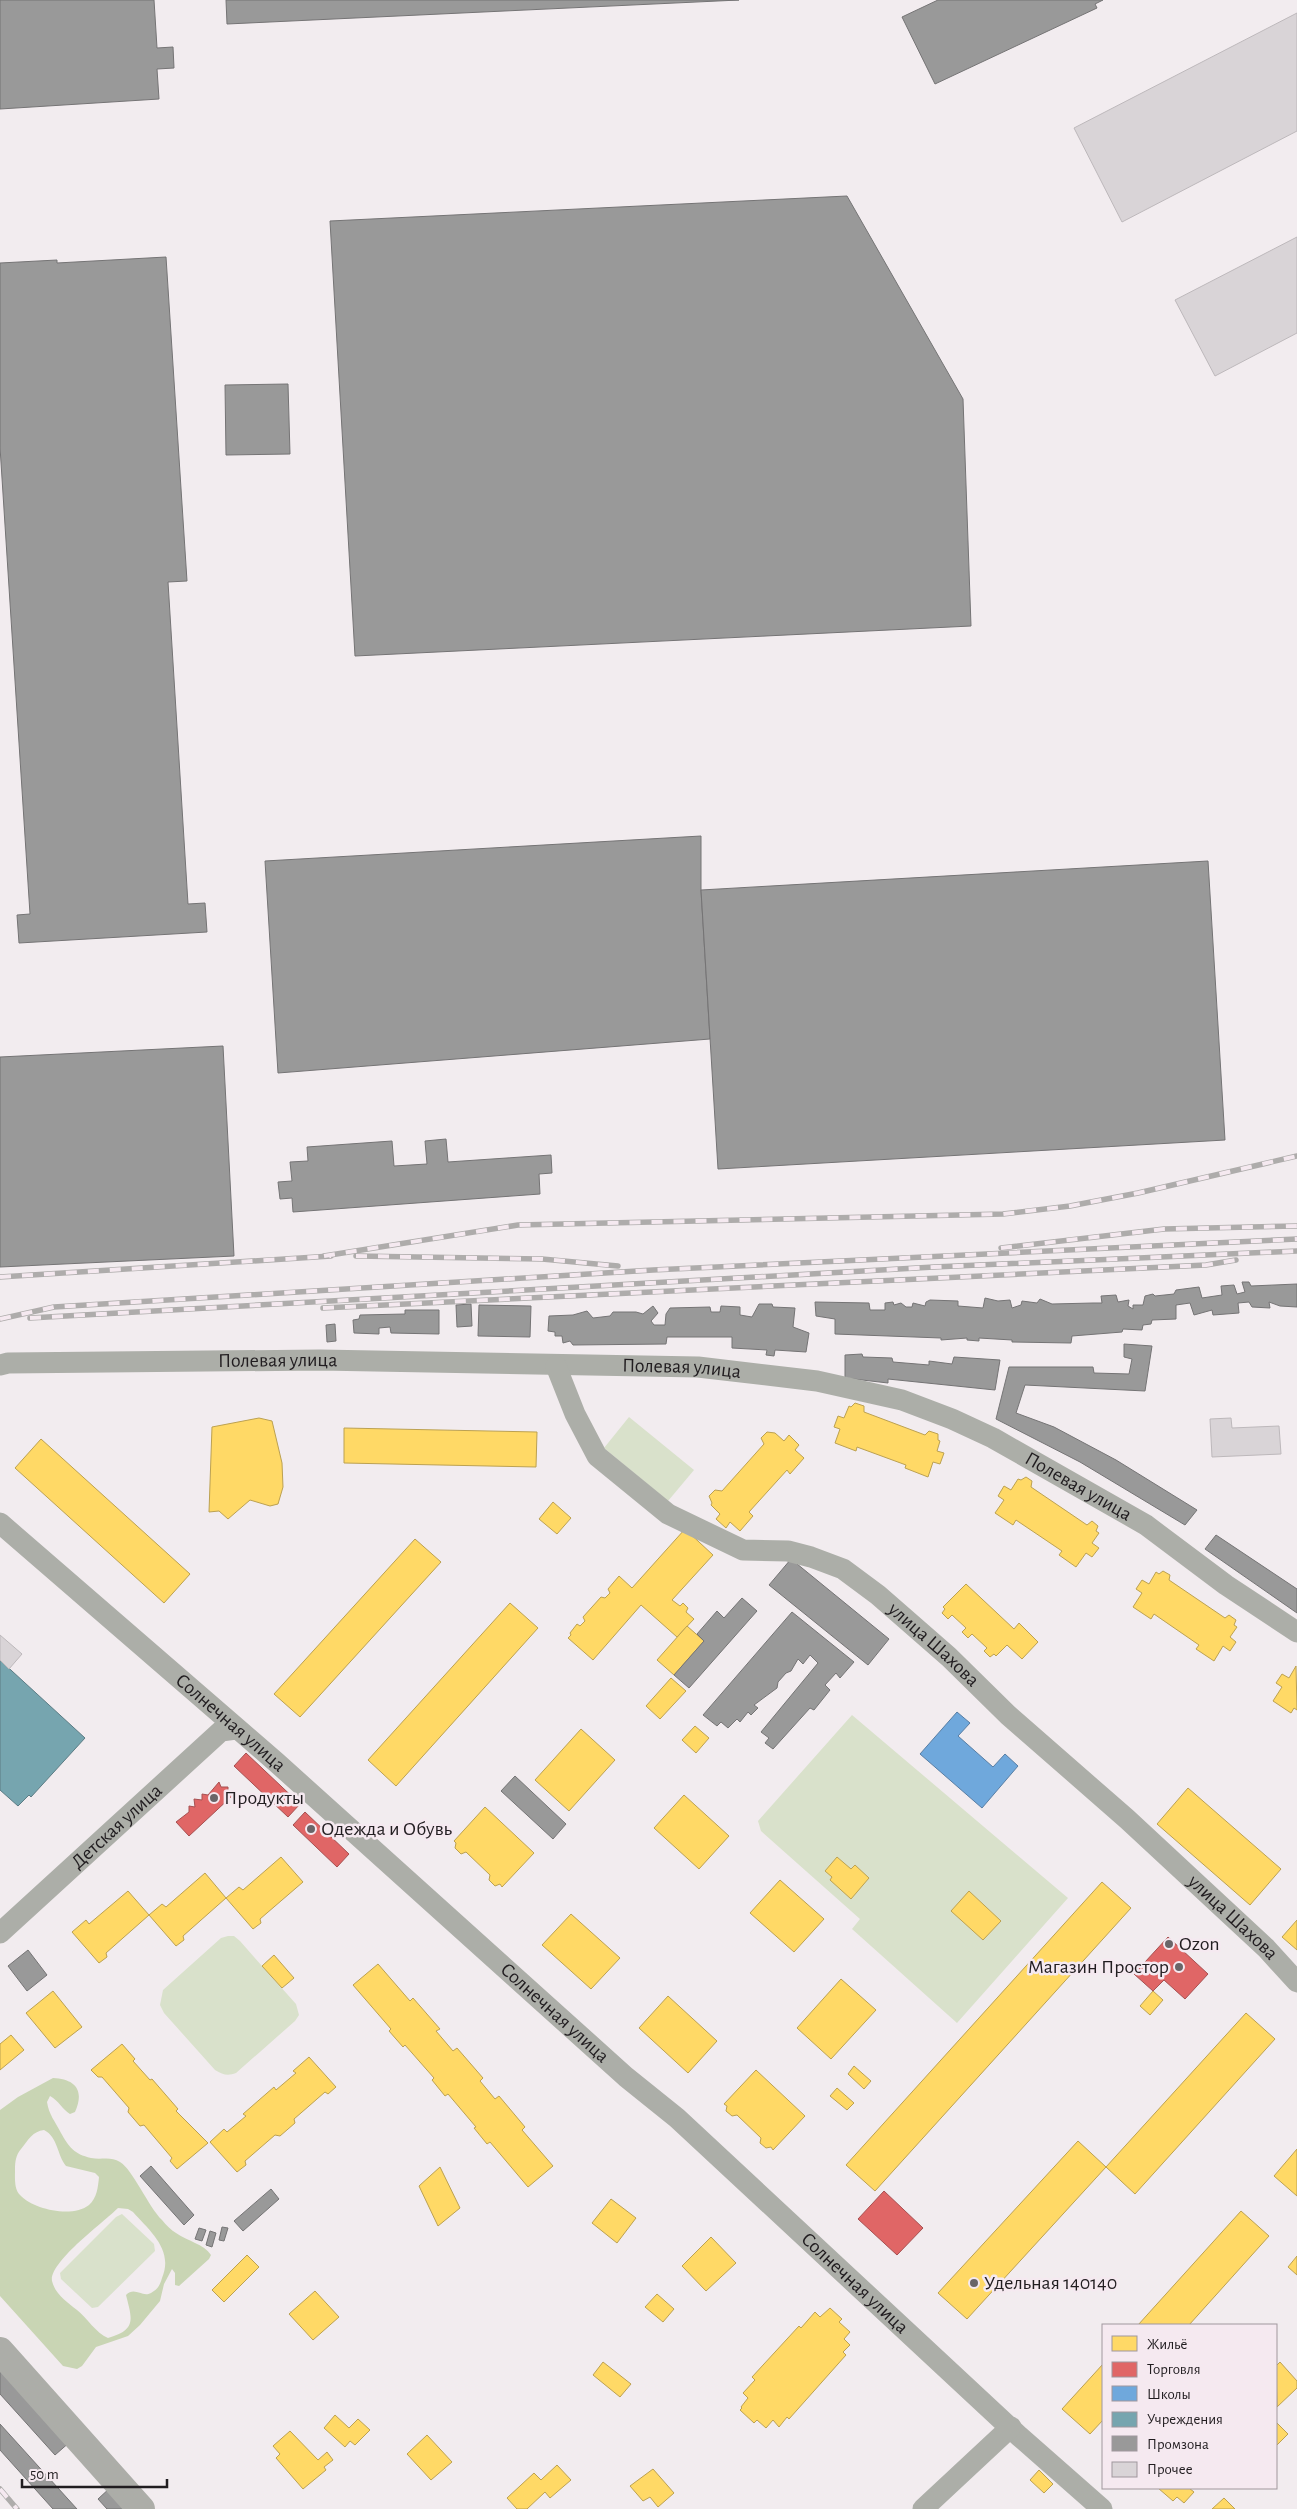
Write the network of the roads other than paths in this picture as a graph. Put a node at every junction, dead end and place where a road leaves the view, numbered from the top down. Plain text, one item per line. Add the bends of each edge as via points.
1 (0, 1365) edge
2 (556, 1366) junction
3 (0, 1522) edge
4 (1297, 1632) edge
5 (236, 1729) junction
6 (0, 1933) edge
7 (1297, 1982) edge
8 (0, 2351) edge
9 (1011, 2427) junction
10 (141, 2509) edge
11 (923, 2509) edge
12 (1102, 2509) edge

1 - 2 street, Полевая улица via 320,1360
2 - 4 street, Полевая улица via 698,1367 817,1381 902,1400 993,1438 1146,1525 1226,1585
2 - 7 street, улица Шахова via 575,1414 597,1456 668,1514 743,1550 788,1551 811,1557 850,1575 878,1595 949,1657 1008,1716 1127,1819 1266,1948
3 - 5 street, Солнечная улица
5 - 6 street, Детская улица via 221,1731
5 - 9 street, Солнечная улица via 581,2038 677,2118
8 - 10 main road
9 - 11 street
9 - 12 street, Солнечная улица

